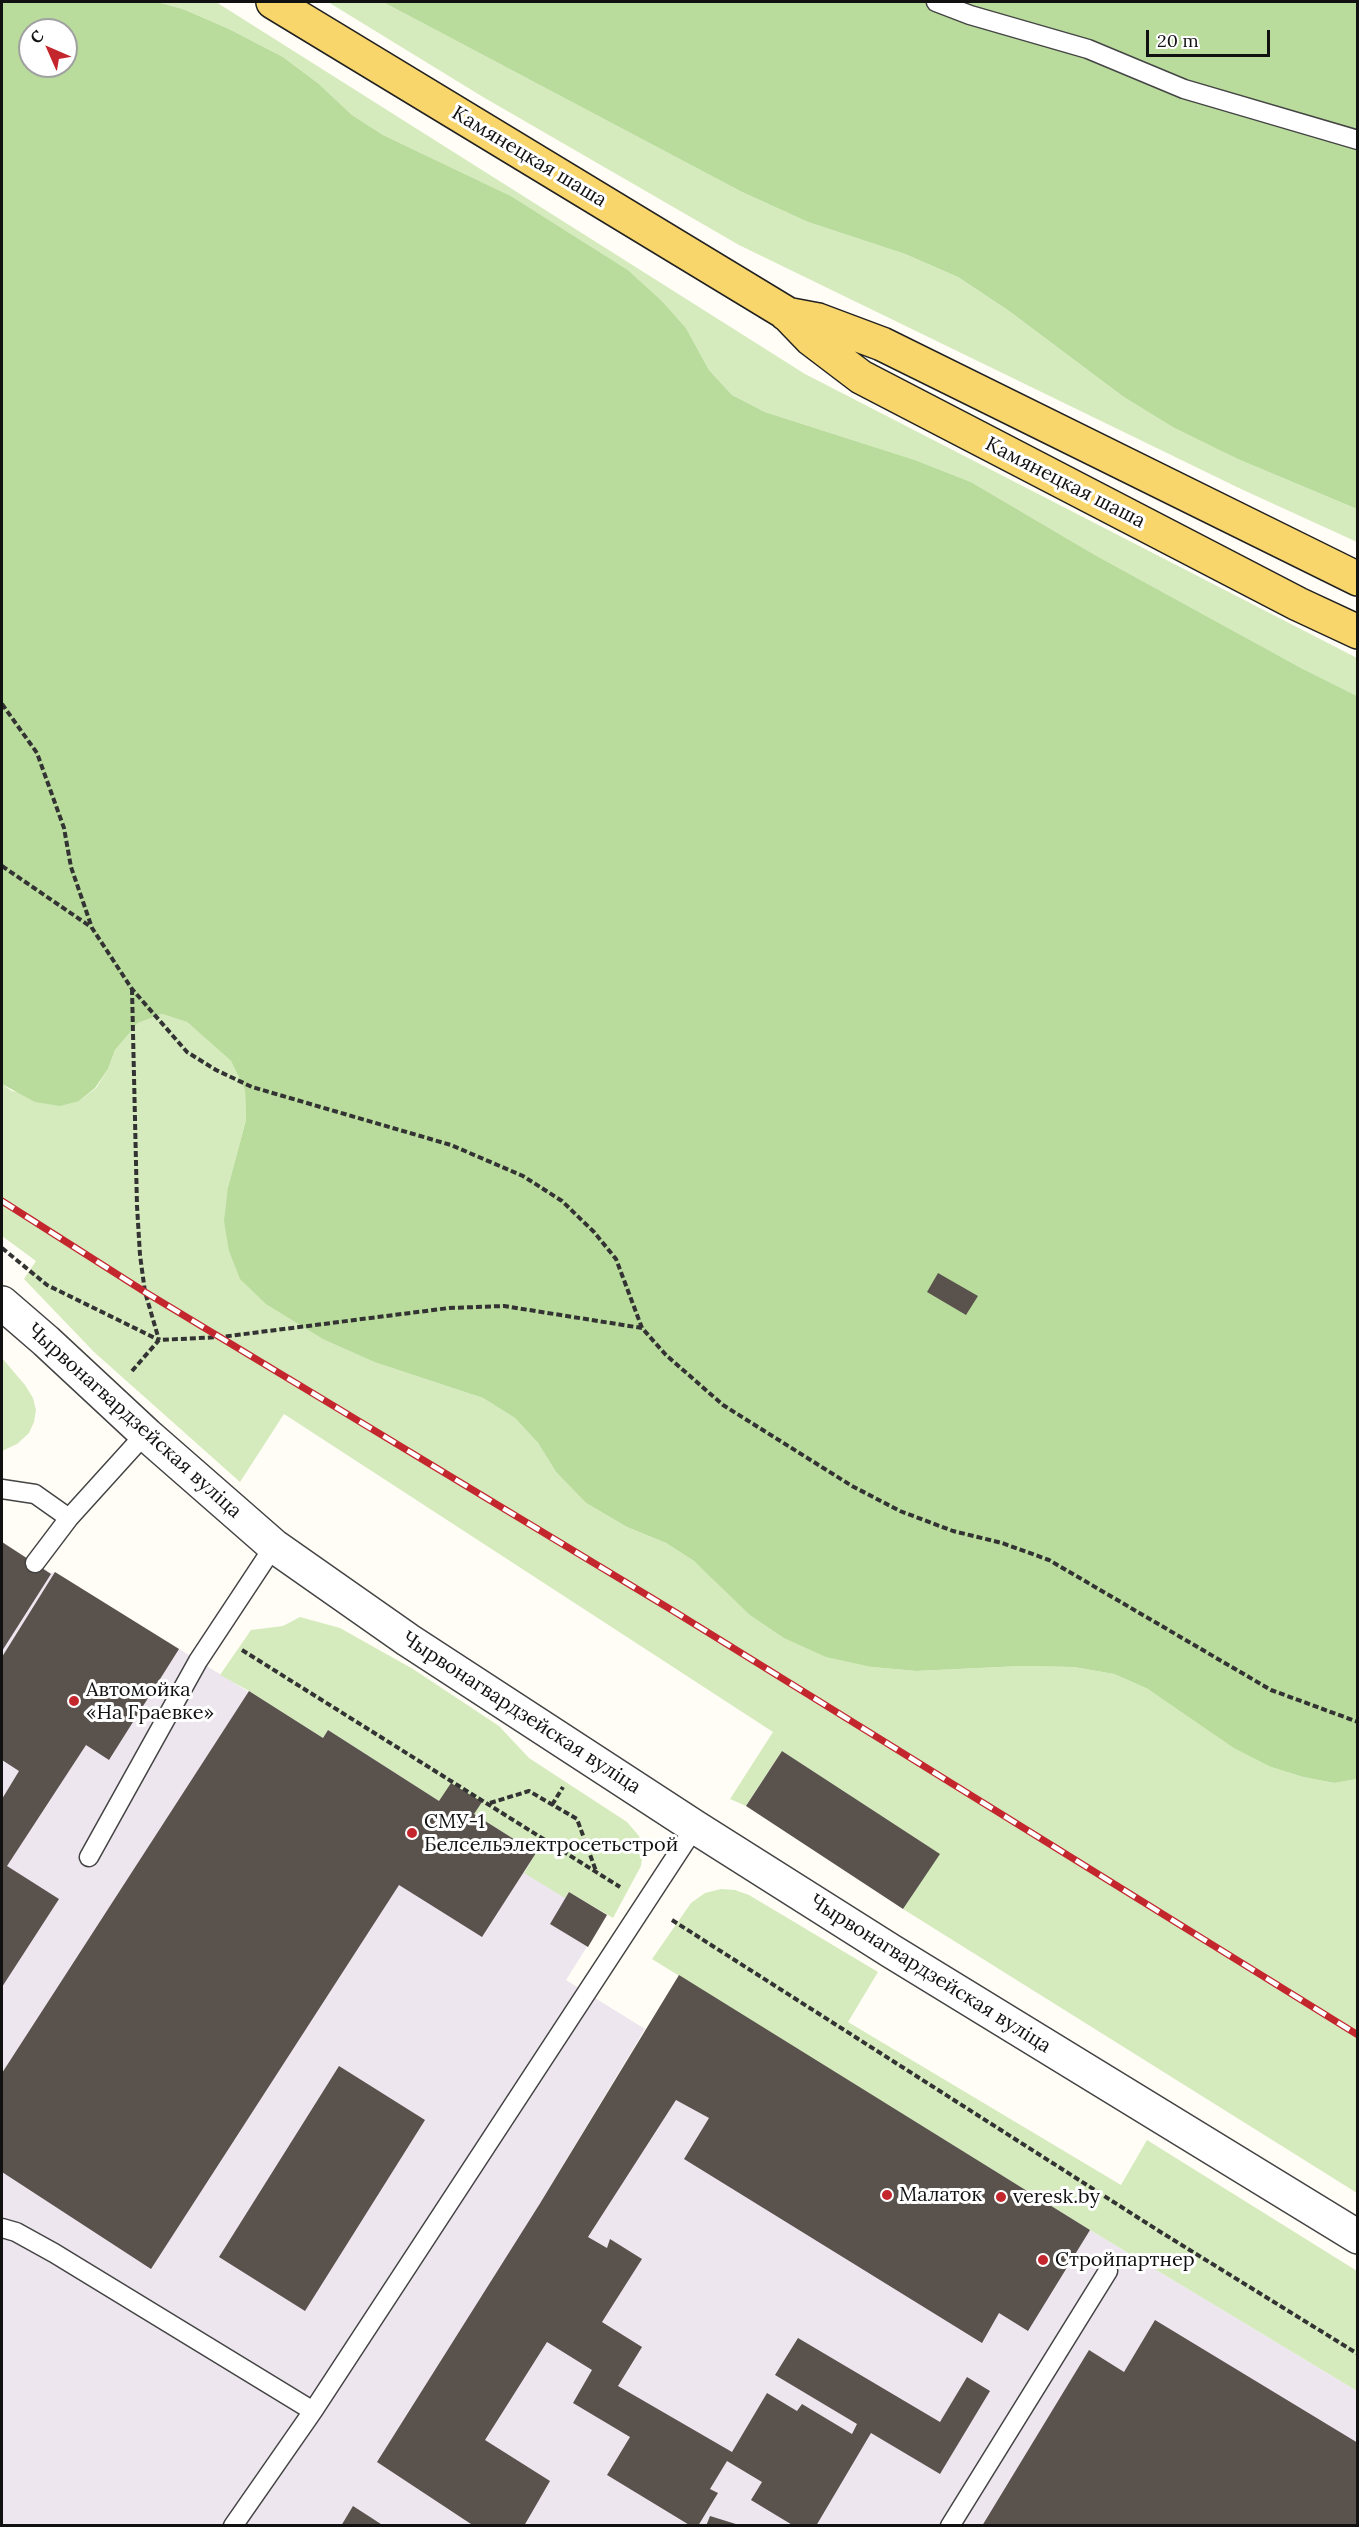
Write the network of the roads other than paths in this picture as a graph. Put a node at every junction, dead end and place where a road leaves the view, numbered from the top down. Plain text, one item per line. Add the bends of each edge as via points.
1 (273, 2) edge
2 (936, 2) edge
3 (1358, 140) edge
4 (786, 314) junction
5 (1358, 579) edge
6 (1358, 632) edge
7 (2, 1303) edge
8 (147, 1435) junction
9 (3, 1492) edge
10 (69, 1518) junction
11 (274, 1545) junction
12 (35, 1563) dead end
13 (695, 1827) junction
14 (89, 1857) dead end
15 (2, 2229) edge
16 (1358, 2237) edge
17 (1108, 2271) dead end
18 (313, 2411) junction
19 (233, 2526) edge
20 (950, 2526) edge

1 - 4 main road, Камянецкая шаша
2 - 3 lane via 1088,49 1184,89
4 - 5 main road, Камянецкая шаша via 839,327 882,344
4 - 6 main road, Камянецкая шаша via 819,346 861,377
7 - 8 street, Чырвонагвардзейская вуліца
8 - 10 lane
8 - 11 street, Чырвонагвардзейская вуліца
9 - 10 lane via 35,1494
10 - 12 lane
11 - 13 street, Чырвонагвардзейская вуліца via 408,1640
11 - 14 lane via 198,1661
13 - 16 street, Чырвонагвардзейская вуліца
13 - 18 lane
15 - 18 lane via 16,2232 54,2253
17 - 20 lane
18 - 19 lane

